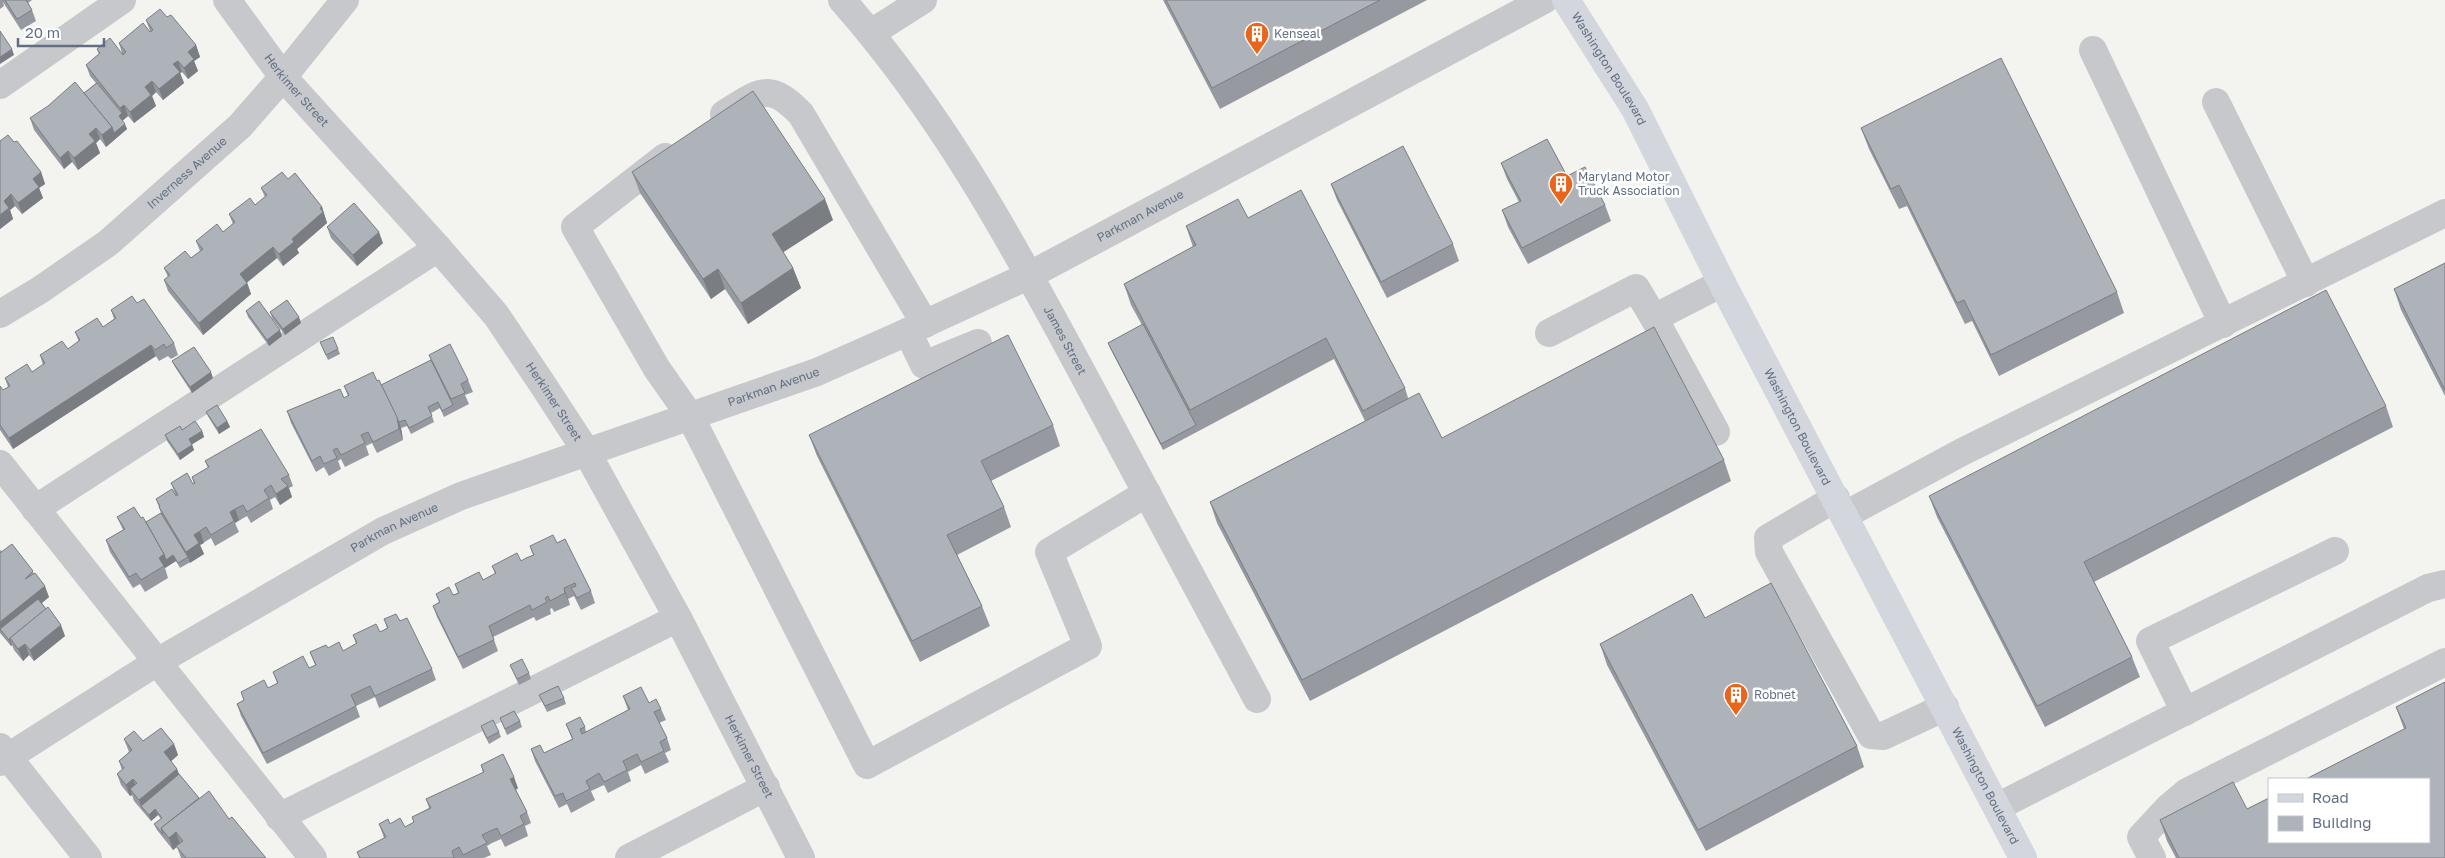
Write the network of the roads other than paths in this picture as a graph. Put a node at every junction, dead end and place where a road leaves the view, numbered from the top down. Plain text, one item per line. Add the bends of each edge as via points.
1 (122, 0) edge
2 (227, 0) edge
3 (345, 0) edge
4 (842, 0) edge
5 (923, 0) edge
6 (1544, 0) edge
7 (1566, 0) edge
8 (871, 33) junction
9 (2093, 50) dead end
10 (283, 77) junction
11 (0, 85) edge
12 (2216, 102) dead end
13 (2445, 213) edge
14 (438, 248) junction
15 (1030, 275) junction
16 (1722, 283) junction
17 (2306, 283) junction
18 (0, 314) edge
19 (1654, 318) junction
20 (2224, 324) junction
21 (916, 328) junction
22 (1549, 333) dead end
23 (978, 344) dead end
24 (690, 416) junction
25 (1716, 432) dead end
26 (586, 451) junction
27 (0, 464) edge
28 (1147, 494) junction
29 (1840, 506) junction
30 (36, 509) junction
31 (2334, 551) dead end
32 (2445, 584) edge
33 (678, 618) junction
34 (157, 662) junction
35 (2445, 662) edge
36 (1258, 699) dead end
37 (1945, 708) junction
38 (2184, 712) junction
39 (3, 756) edge
40 (766, 787) junction
41 (1997, 807) junction
42 (279, 817) junction
43 (88, 858) edge
44 (313, 858) edge
45 (629, 858) edge
46 (801, 858) edge
47 (2024, 858) edge
48 (2152, 858) edge

1 - 11 street
2 - 10 street, Herkimer Street
3 - 10 street, Inverness Avenue
4 - 8 street, James Street
5 - 8 street
6 - 15 street, Parkman Avenue
7 - 16 main road, Washington Boulevard via 1635,109
8 - 15 street, James Street via 982,190
9 - 20 street
10 - 14 street, Herkimer Street
10 - 18 street, Inverness Avenue via 240,126 108,243
12 - 17 street
13 - 17 street
14 - 26 street, Herkimer Street via 496,315
14 - 30 street
15 - 21 street, Parkman Avenue
15 - 28 street, James Street
16 - 19 street
16 - 29 main road, Washington Boulevard
17 - 20 street
19 - 22 street via 1636,288
19 - 25 street
20 - 29 street via 1962,452
21 - 23 street via 924,365
21 - 24 street, Parkman Avenue via 817,372
21 - 24 street via 801,114 773,92 759,93 692,135 575,227 657,369
24 - 26 street, Parkman Avenue
24 - 28 street via 867,765 1088,646 1049,552
26 - 33 street, Herkimer Street
26 - 34 street, Parkman Avenue via 461,496 399,523 339,554
27 - 30 street
28 - 36 street, James Street
29 - 37 main road, Washington Boulevard
29 - 37 street via 1768,538 1769,552 1871,734 1882,736
30 - 34 street
31 - 38 street via 2150,641
32 - 38 street via 2428,588
33 - 40 street, Herkimer Street
33 - 42 street
34 - 39 street, Parkman Avenue
34 - 42 street
35 - 48 street via 2187,792 2142,837
37 - 41 main road, Washington Boulevard
38 - 41 street
39 - 43 street
40 - 45 street
40 - 46 street, Herkimer Street
41 - 47 main road, Washington Boulevard
42 - 44 street

